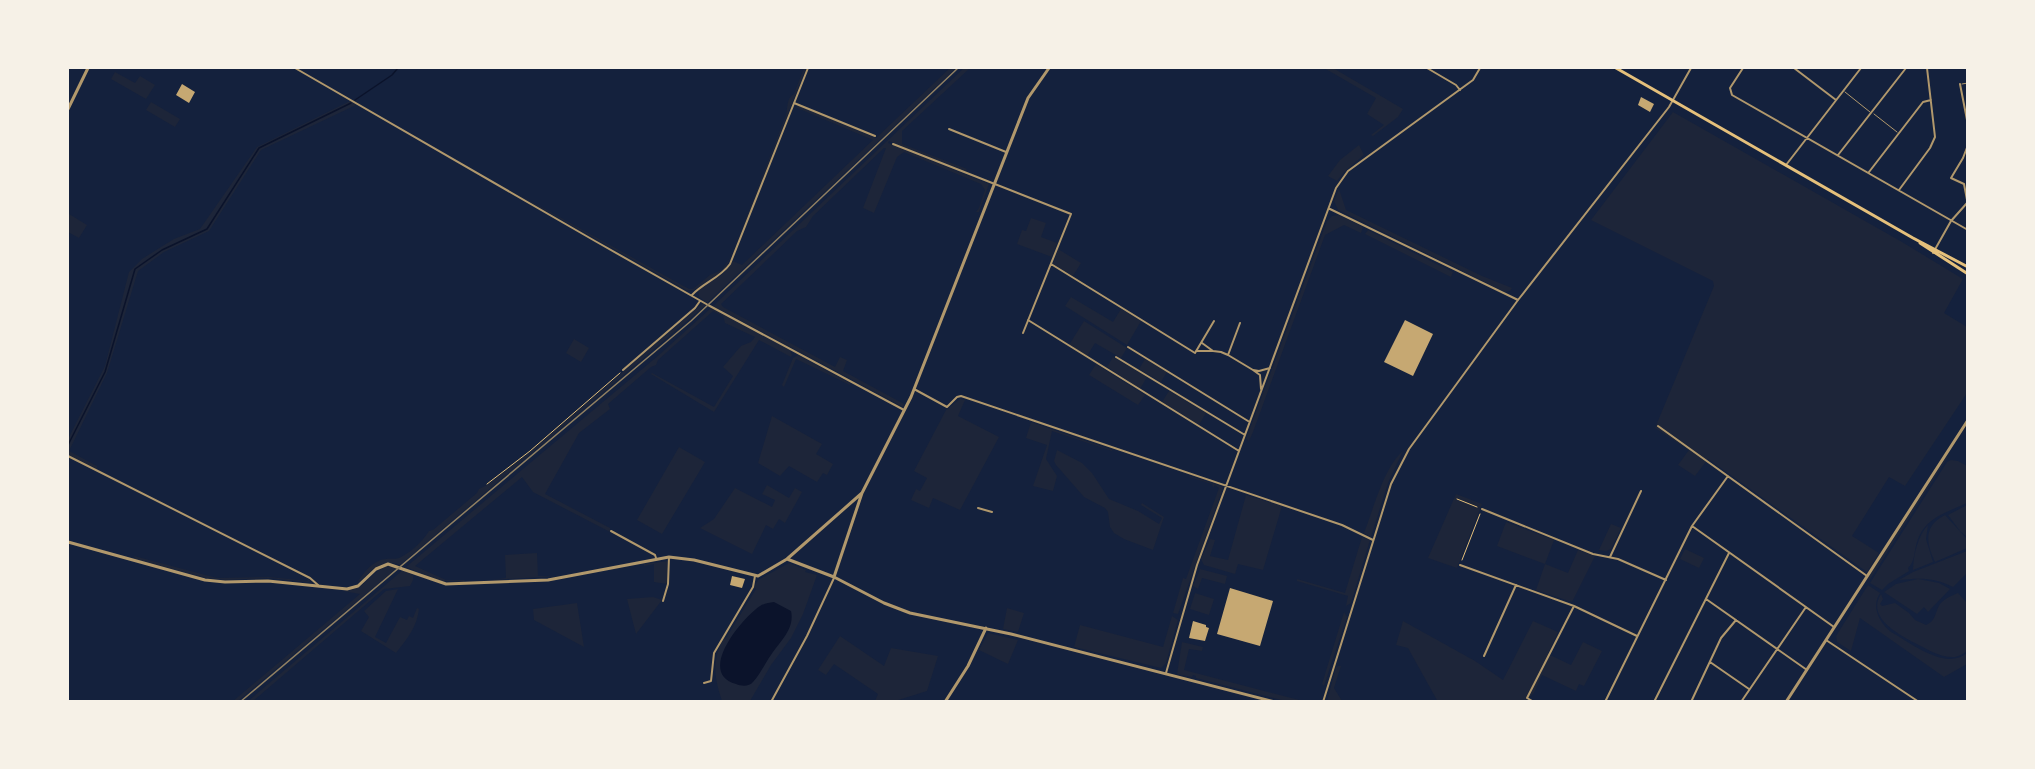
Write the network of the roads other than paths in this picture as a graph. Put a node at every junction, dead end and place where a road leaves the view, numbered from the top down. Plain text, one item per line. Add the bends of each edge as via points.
1 (88, 68) edge
2 (295, 68) edge
3 (808, 68) edge
4 (1048, 68) edge
5 (1427, 68) edge
6 (1480, 68) edge
7 (1616, 68) edge
8 (1690, 68) edge
9 (1743, 68) edge
10 (1794, 68) edge
11 (1862, 68) edge
12 (1906, 68) edge
13 (1927, 68) edge
14 (1968, 83) edge
15 (1960, 84) joint
16 (1460, 90) junction
17 (1843, 91) junction
18 (1673, 100) junction
19 (1836, 100) junction
20 (1931, 100) junction
21 (794, 103) junction
22 (1966, 107) edge
23 (68, 109) edge
24 (1872, 112) junction
25 (1968, 124) edge
26 (949, 129) dead end
27 (1899, 133) junction
28 (875, 136) dead end
29 (1807, 138) junction
30 (893, 144) dead end
31 (1968, 145) edge
32 (1006, 152) junction
33 (1838, 156) junction
34 (1968, 157) edge
35 (1963, 158) junction
36 (1786, 165) junction
37 (1869, 173) junction
38 (993, 184) junction
39 (1966, 184) edge
40 (1899, 190) junction
41 (1967, 204) edge
42 (1330, 209) junction
43 (1951, 221) junction
44 (1968, 230) edge
45 (1913, 238) junction
46 (1935, 249) junction
47 (1933, 253) junction
48 (1051, 264) junction
49 (1968, 267) edge
50 (1968, 274) edge
51 (692, 295) junction
52 (700, 300) junction
53 (1518, 300) junction
54 (1028, 320) junction
55 (1214, 321) dead end
56 (1240, 323) dead end
57 (1023, 333) dead end
58 (1201, 342) junction
59 (1128, 347) dead end
60 (1196, 351) junction
61 (1213, 351) junction
62 (1228, 355) junction
63 (1116, 357) dead end
64 (1270, 368) junction
65 (623, 370) road end
66 (1253, 370) junction
67 (914, 390) junction
68 (1260, 393) junction
69 (905, 411) junction
70 (1968, 420) edge
71 (1250, 422) junction
72 (1658, 426) dead end
73 (1245, 435) junction
74 (1239, 451) junction
75 (68, 456) edge
76 (1728, 476) junction
77 (1225, 486) junction
78 (1641, 491) dead end
79 (862, 493) junction
80 (978, 508) dead end
81 (1482, 509) road end
82 (992, 512) dead end
83 (1692, 526) junction
84 (611, 531) dead end
85 (1373, 540) junction
86 (68, 542) edge
87 (1729, 553) junction
88 (669, 557) junction
89 (1610, 557) junction
90 (657, 558) junction
91 (787, 559) junction
92 (1460, 565) road end
93 (755, 576) junction
94 (1867, 576) junction
95 (834, 577) junction
96 (1666, 580) junction
97 (1516, 585) junction
98 (320, 586) junction
99 (1706, 598) junction
100 (663, 601) dead end
101 (1574, 606) junction
102 (1806, 607) junction
103 (1736, 620) junction
104 (1834, 627) junction
105 (986, 628) junction
106 (1637, 636) junction
107 (1826, 640) junction
108 (1777, 649) junction
109 (1484, 656) dead end
110 (1710, 662) junction
111 (1807, 670) junction
112 (1166, 673) junction
113 (704, 683) dead end
114 (1749, 689) junction
115 (771, 702) edge
116 (945, 702) edge
117 (1275, 702) edge
118 (1323, 702) edge
119 (1534, 702) edge
120 (1605, 702) edge
121 (1653, 702) edge
122 (1691, 702) edge
123 (1741, 702) edge
124 (1786, 702) edge
125 (1919, 702) edge

1 - 23 street
2 - 51 street
3 - 21 street
4 - 32 street via 1028,99
5 - 16 street
6 - 16 street
7 - 18 main road
8 - 18 street
9 - 29 street via 1730,88 1732,96
10 - 19 street
11 - 17 street
12 - 24 street
13 - 20 street
14 - 15 lane
15 - 22 street
16 - 42 street via 1348,171 1336,188
17 - 19 street
17 - 24 lane
18 - 36 main road
18 - 53 street
19 - 29 street
20 - 27 street via 1923,102
20 - 40 street via 1934,141
21 - 28 street
21 - 51 street via 730,264
22 - 25 street
24 - 27 lane
24 - 33 street
26 - 32 street
27 - 37 street
29 - 33 street
29 - 36 street
30 - 38 street
31 - 35 street
32 - 38 street
33 - 37 street
34 - 35 lane
35 - 39 street via 1951,178
36 - 45 main road
37 - 40 street
38 - 48 street via 1071,214
38 - 67 street
39 - 41 street
40 - 43 street
41 - 43 street
42 - 53 street
42 - 64 street
43 - 44 street
43 - 46 street
45 - 46 main road
45 - 47 main road
46 - 47 street
46 - 49 main road
47 - 50 main road
48 - 54 street
48 - 60 street
51 - 52 street
52 - 65 street
52 - 69 street
53 - 85 street via 1408,449 1391,483
54 - 57 street
54 - 74 street
55 - 58 street
56 - 62 street
58 - 60 street
58 - 61 street
59 - 71 street
60 - 61 street
61 - 62 street
62 - 66 street
63 - 73 street
64 - 66 street
64 - 68 street
66 - 68 street via 1260,375
67 - 69 street
67 - 77 street via 947,407 961,396
68 - 71 street
69 - 79 street
70 - 94 street
71 - 73 street
72 - 76 street
73 - 74 street
74 - 77 street
75 - 98 street
76 - 83 street
76 - 94 street
77 - 85 street via 1342,525
77 - 112 street
78 - 89 street
79 - 91 street
79 - 95 street
80 - 82 street
81 - 89 street
83 - 87 street
83 - 96 street
84 - 90 street
85 - 118 street
86 - 98 street via 206,580
87 - 99 street
87 - 102 street
88 - 90 street
88 - 93 street
88 - 100 street
89 - 96 street
90 - 98 street via 548,580 460,584 446,584 388,564 354,587
91 - 93 street
91 - 95 street
92 - 97 street
93 - 113 street via 753,587 714,653 711,681
94 - 104 street
95 - 105 street via 904,611
95 - 115 street
96 - 106 street
97 - 101 street
97 - 109 street
99 - 103 street
99 - 121 street
101 - 106 street
101 - 119 street via 1527,698
102 - 104 street
102 - 108 street
103 - 108 street
103 - 110 street via 1721,638
104 - 107 street
105 - 112 street
105 - 116 street
106 - 120 street
107 - 111 street
107 - 125 street
108 - 111 street
108 - 114 street
110 - 114 street
110 - 122 street
111 - 124 street
112 - 117 street
114 - 123 street

